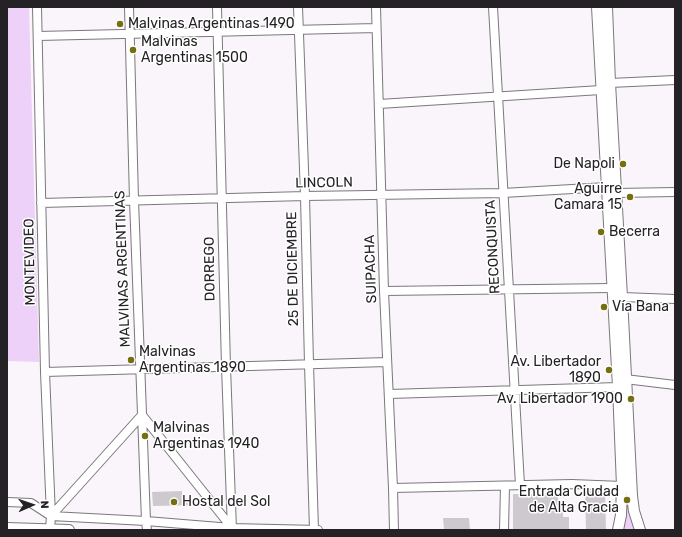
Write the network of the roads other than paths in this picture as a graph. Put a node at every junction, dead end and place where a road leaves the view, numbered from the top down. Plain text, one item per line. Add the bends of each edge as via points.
1 (37, 7) edge
2 (129, 7) edge
3 (217, 7) edge
4 (298, 7) edge
5 (376, 7) edge
6 (493, 7) edge
7 (598, 7) edge
8 (607, 7) edge
9 (376, 28) junction
10 (298, 30) junction
11 (218, 32) junction
12 (130, 34) junction
13 (38, 36) junction
14 (675, 80) edge
15 (610, 83) junction
16 (601, 90) junction
17 (498, 97) junction
18 (379, 104) junction
19 (607, 187) junction
20 (675, 192) edge
21 (503, 193) junction
22 (616, 193) junction
23 (381, 195) junction
24 (305, 196) junction
25 (221, 198) junction
26 (134, 200) junction
27 (41, 203) junction
28 (612, 288) junction
29 (508, 289) junction
30 (384, 291) junction
31 (622, 297) junction
32 (675, 299) edge
33 (387, 362) junction
34 (309, 364) junction
35 (226, 367) junction
36 (140, 369) junction
37 (45, 372) junction
38 (625, 379) junction
39 (675, 385) edge
40 (618, 387) junction
41 (515, 390) junction
42 (389, 394) junction
43 (142, 415) junction
44 (520, 485) junction
45 (505, 486) junction
46 (622, 486) junction
47 (393, 488) junction
48 (7, 502) edge
49 (50, 516) junction
50 (146, 520) junction
51 (7, 528) edge
52 (50, 529) edge
53 (232, 529) edge
54 (69, 530) edge
55 (147, 530) edge
56 (314, 530) edge
57 (319, 530) edge
58 (394, 530) edge
59 (504, 530) edge
60 (618, 530) edge
61 (640, 530) edge

1 - 13 street, MONTEVIDEO
2 - 12 street, MALVINAS ARGENTINAS
3 - 11 street, DORREGO
4 - 10 street, 25 DE DICIEMBRE
5 - 9 street, SUIPACHA
6 - 17 street, RECONQUISTA
7 - 16 main road
8 - 15 main road
9 - 10 street
9 - 18 street, SUIPACHA
10 - 11 street
10 - 24 street, 25 DE DICIEMBRE
11 - 12 street
11 - 25 street, DORREGO
12 - 13 street
12 - 26 street, MALVINAS ARGENTINAS
13 - 27 street, MONTEVIDEO
14 - 15 street
15 - 22 main road
16 - 17 street
16 - 19 main road
17 - 18 street
17 - 21 street, RECONQUISTA
18 - 23 street, SUIPACHA
19 - 21 street, LINCOLN
19 - 22 street
19 - 28 main road
20 - 22 street
21 - 23 street, LINCOLN
21 - 29 street, RECONQUISTA
22 - 31 main road
23 - 24 street, LINCOLN
23 - 30 street, SUIPACHA
24 - 25 street, LINCOLN
24 - 34 street, 25 DE DICIEMBRE
25 - 26 street, LINCOLN
25 - 35 street, DORREGO
26 - 27 street, LINCOLN
26 - 36 street, MALVINAS ARGENTINAS
27 - 37 street, MONTEVIDEO
28 - 29 street
28 - 40 main road
29 - 30 street
29 - 41 street, RECONQUISTA
30 - 33 street, SUIPACHA
31 - 32 street
31 - 38 main road
33 - 34 street
33 - 42 street, SUIPACHA
34 - 35 street
34 - 56 street, 25 DE DICIEMBRE
35 - 36 street
35 - 53 street, DORREGO
36 - 37 street
36 - 43 street, MALVINAS ARGENTINAS
37 - 49 street, MONTEVIDEO
38 - 39 street
38 - 40 street
38 - 61 main road via 632,504
40 - 41 street
40 - 46 main road
41 - 42 street
41 - 44 street, RECONQUISTA
42 - 47 street, SUIPACHA
43 - 49 street
43 - 50 street, MALVINAS ARGENTINAS
43 - 53 street
44 - 45 street
44 - 46 street
45 - 47 street
45 - 59 street
46 - 60 main road
47 - 58 street, SUIPACHA
48 - 49 street via 31,503
49 - 50 street
49 - 52 street, MONTEVIDEO
50 - 53 street
50 - 55 street, MALVINAS ARGENTINAS
51 - 52 main road
52 - 54 main road
53 - 56 street
56 - 57 street

